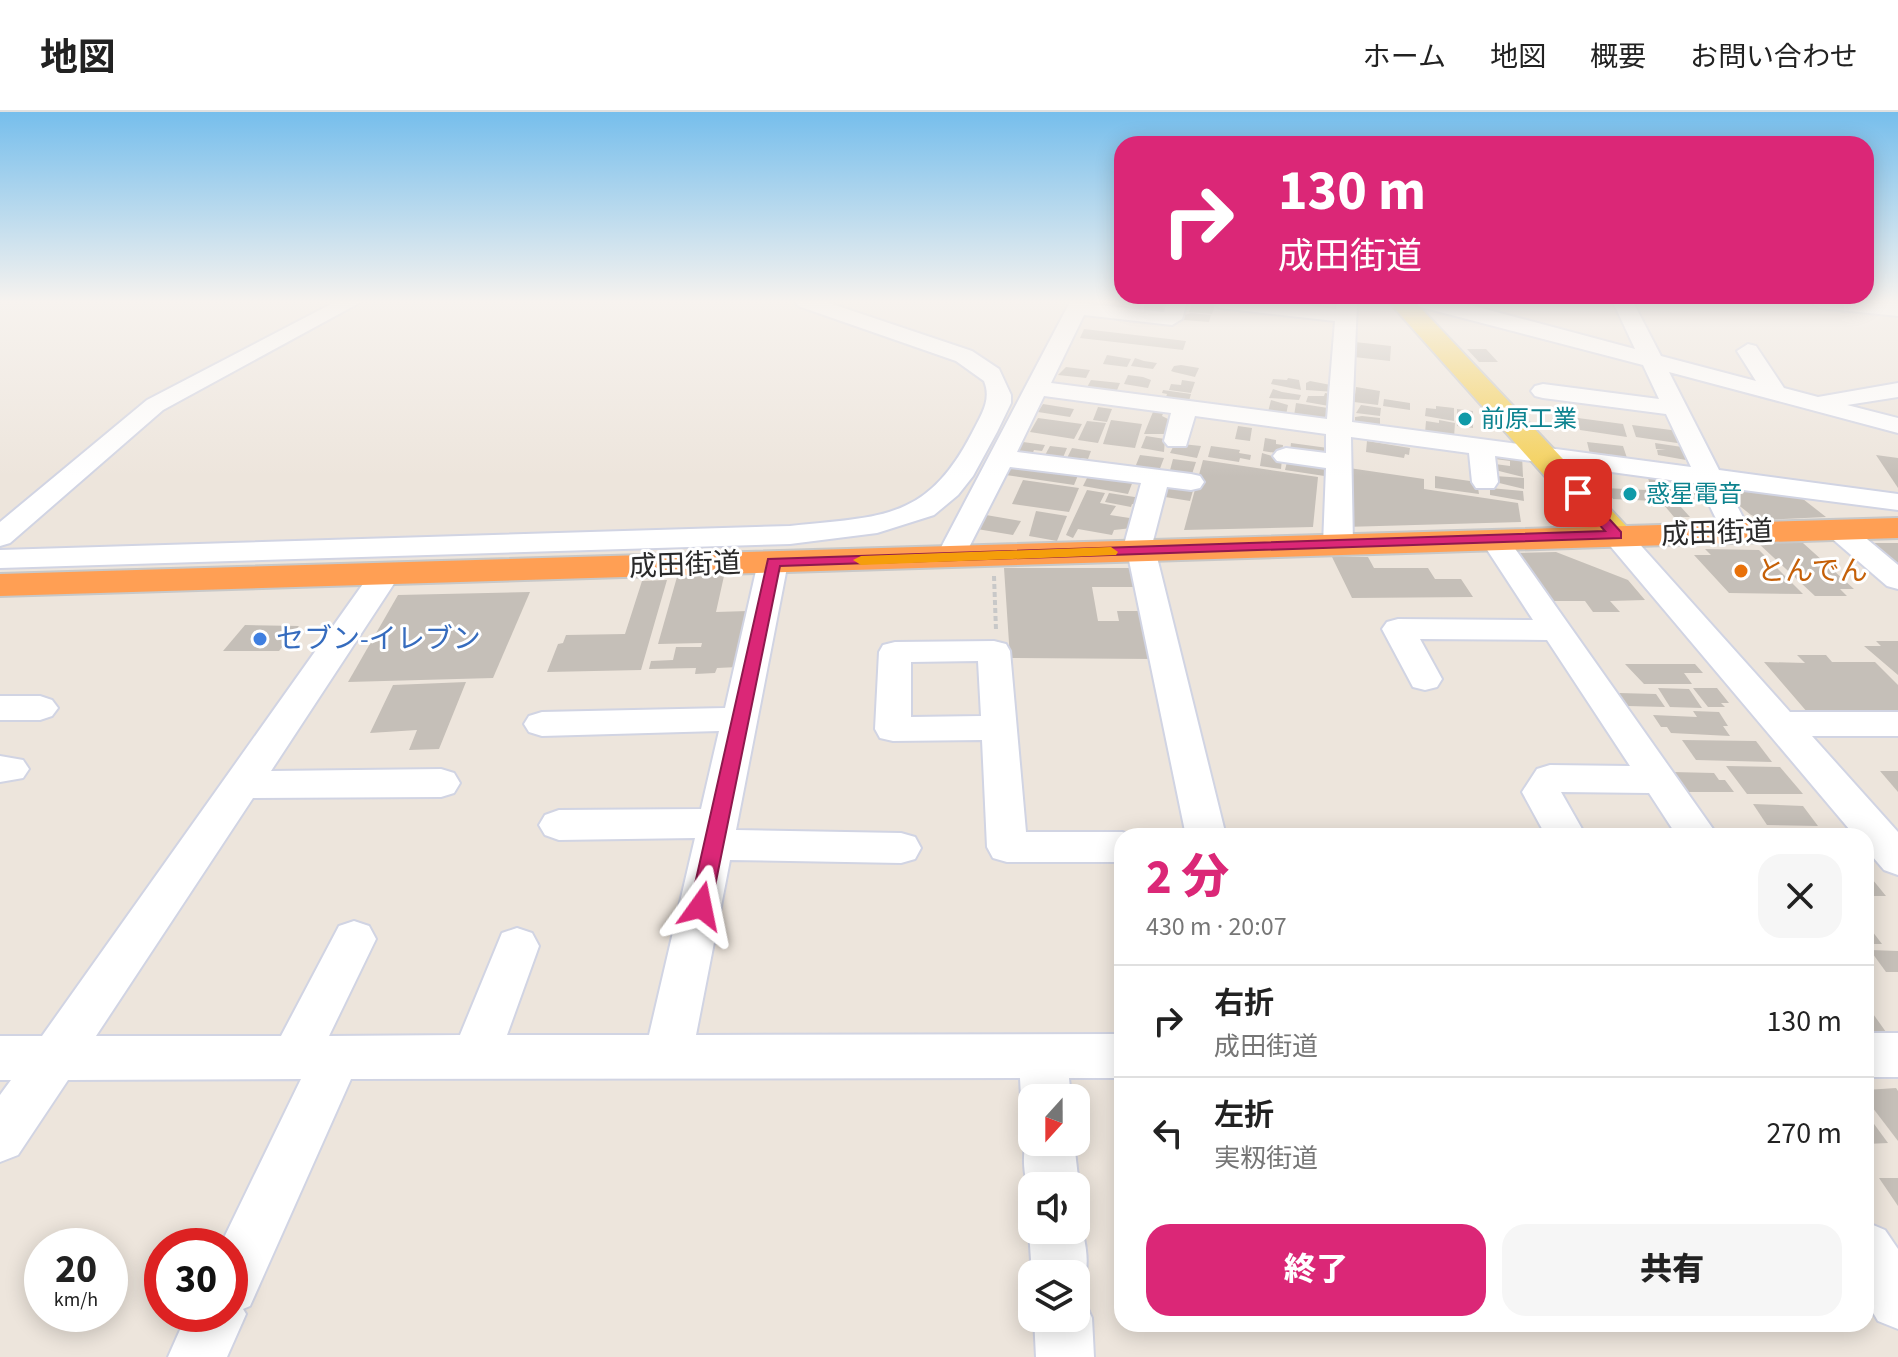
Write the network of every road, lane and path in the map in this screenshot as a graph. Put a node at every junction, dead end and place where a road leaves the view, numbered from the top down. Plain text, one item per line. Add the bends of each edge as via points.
1 (240, 360) edge
2 (973, 360) edge
3 (1049, 360) edge
4 (1344, 360) edge
5 (1455, 360) edge
6 (1648, 360) edge
7 (1754, 360) edge
8 (1651, 361) junction
9 (1035, 388) junction
10 (1898, 390) edge
11 (1543, 391) dead end
12 (1775, 393) junction
13 (1813, 403) junction
14 (1185, 407) junction
15 (1677, 408) junction
16 (1339, 426) junction
17 (1898, 426) edge
18 (1177, 441) dead end
19 (1481, 446) junction
20 (1543, 454) junction
21 (1286, 456) dead end
22 (1000, 458) junction
23 (1339, 462) junction
24 (1709, 476) junction
25 (1156, 477) junction
26 (1191, 482) dead end
27 (1485, 482) dead end
28 (1898, 502) edge
29 (906, 516) junction
30 (1898, 528) edge
31 (1839, 530) junction
32 (1737, 533) junction
33 (1616, 535) junction
34 (0, 537) edge
35 (1494, 539) junction
36 (1338, 545) junction
37 (1140, 551) junction
38 (951, 557) junction
39 (894, 559) junction
40 (773, 562) junction
41 (993, 566) dead end
42 (386, 573) junction
43 (1, 580) edge
44 (1898, 580) edge
45 (1556, 630) junction
46 (994, 651) junction
47 (1425, 679) dead end
48 (0, 708) edge
49 (40, 708) dead end
50 (741, 719) junction
51 (542, 724) dead end
52 (1784, 724) junction
53 (1898, 724) edge
54 (999, 728) junction
55 (1658, 780) junction
56 (441, 783) dead end
57 (241, 785) junction
58 (559, 825) dead end
59 (1204, 828) edge
60 (1561, 828) edge
61 (1692, 828) edge
62 (1872, 828) edge
63 (1874, 831) edge
64 (716, 834) junction
65 (1114, 847) edge
66 (901, 849) dead end
67 (1898, 859) edge
68 (354, 939) dead end
69 (517, 946) dead end
70 (1874, 1055) edge
71 (1898, 1055) edge
72 (476, 1057) junction
73 (668, 1057) junction
74 (0, 1058) edge
75 (315, 1058) junction
76 (1114, 1058) edge
77 (54, 1059) junction
78 (1044, 1077) edge
79 (0, 1138) edge
80 (248, 1238) edge
81 (1874, 1262) edge
82 (1898, 1301) edge
83 (209, 1332) edge
84 (1064, 1332) edge
85 (197, 1357) edge
86 (1065, 1357) edge

1 - 34 street via 155,405
2 - 29 street via 996,381 999,403 946,491
3 - 9 street
4 - 16 street
5 - 20 main road
6 - 8 street
7 - 12 street
8 - 12 street
8 - 15 street
9 - 14 street via 1156,395
9 - 22 street
10 - 13 street
11 - 15 street
12 - 13 street
13 - 17 street
14 - 16 street via 1225,404
14 - 18 street
15 - 24 street
16 - 19 street
16 - 23 street
19 - 20 street
19 - 27 street
20 - 24 street
20 - 33 main road
21 - 23 street
22 - 25 street
22 - 38 street
23 - 36 street
24 - 28 street
24 - 32 street
25 - 26 street
25 - 37 street
29 - 39 street
29 - 43 street via 790,535
30 - 31 highway, 成田街道
31 - 32 highway, 成田街道
31 - 44 street
32 - 33 highway, 成田街道
33 - 35 highway, 成田街道
33 - 52 street
35 - 36 highway, 成田街道
35 - 45 street
36 - 37 highway, 成田街道
37 - 38 highway, 成田街道
37 - 59 street
38 - 39 highway, 成田街道
39 - 40 highway, 成田街道
40 - 42 highway, 成田街道
40 - 50 street
41 - 46 path
42 - 43 highway, 成田街道
42 - 57 street
45 - 47 street via 1398,629
45 - 55 street
46 - 54 street
46 - 54 street via 895,652 893,729
48 - 49 street
50 - 51 street
50 - 64 street
52 - 53 street
52 - 62 street
54 - 65 street via 1007,847
55 - 60 street via 1550,778 1541,792
55 - 61 street
56 - 57 street
57 - 77 street
58 - 64 street
63 - 67 street
64 - 66 street
64 - 73 street
68 - 75 street
69 - 72 street
70 - 71 street
72 - 73 street
72 - 75 street
73 - 78 street
74 - 77 street
75 - 77 street
75 - 80 street
76 - 78 street
77 - 79 street
81 - 82 street
83 - 85 street
84 - 86 street

